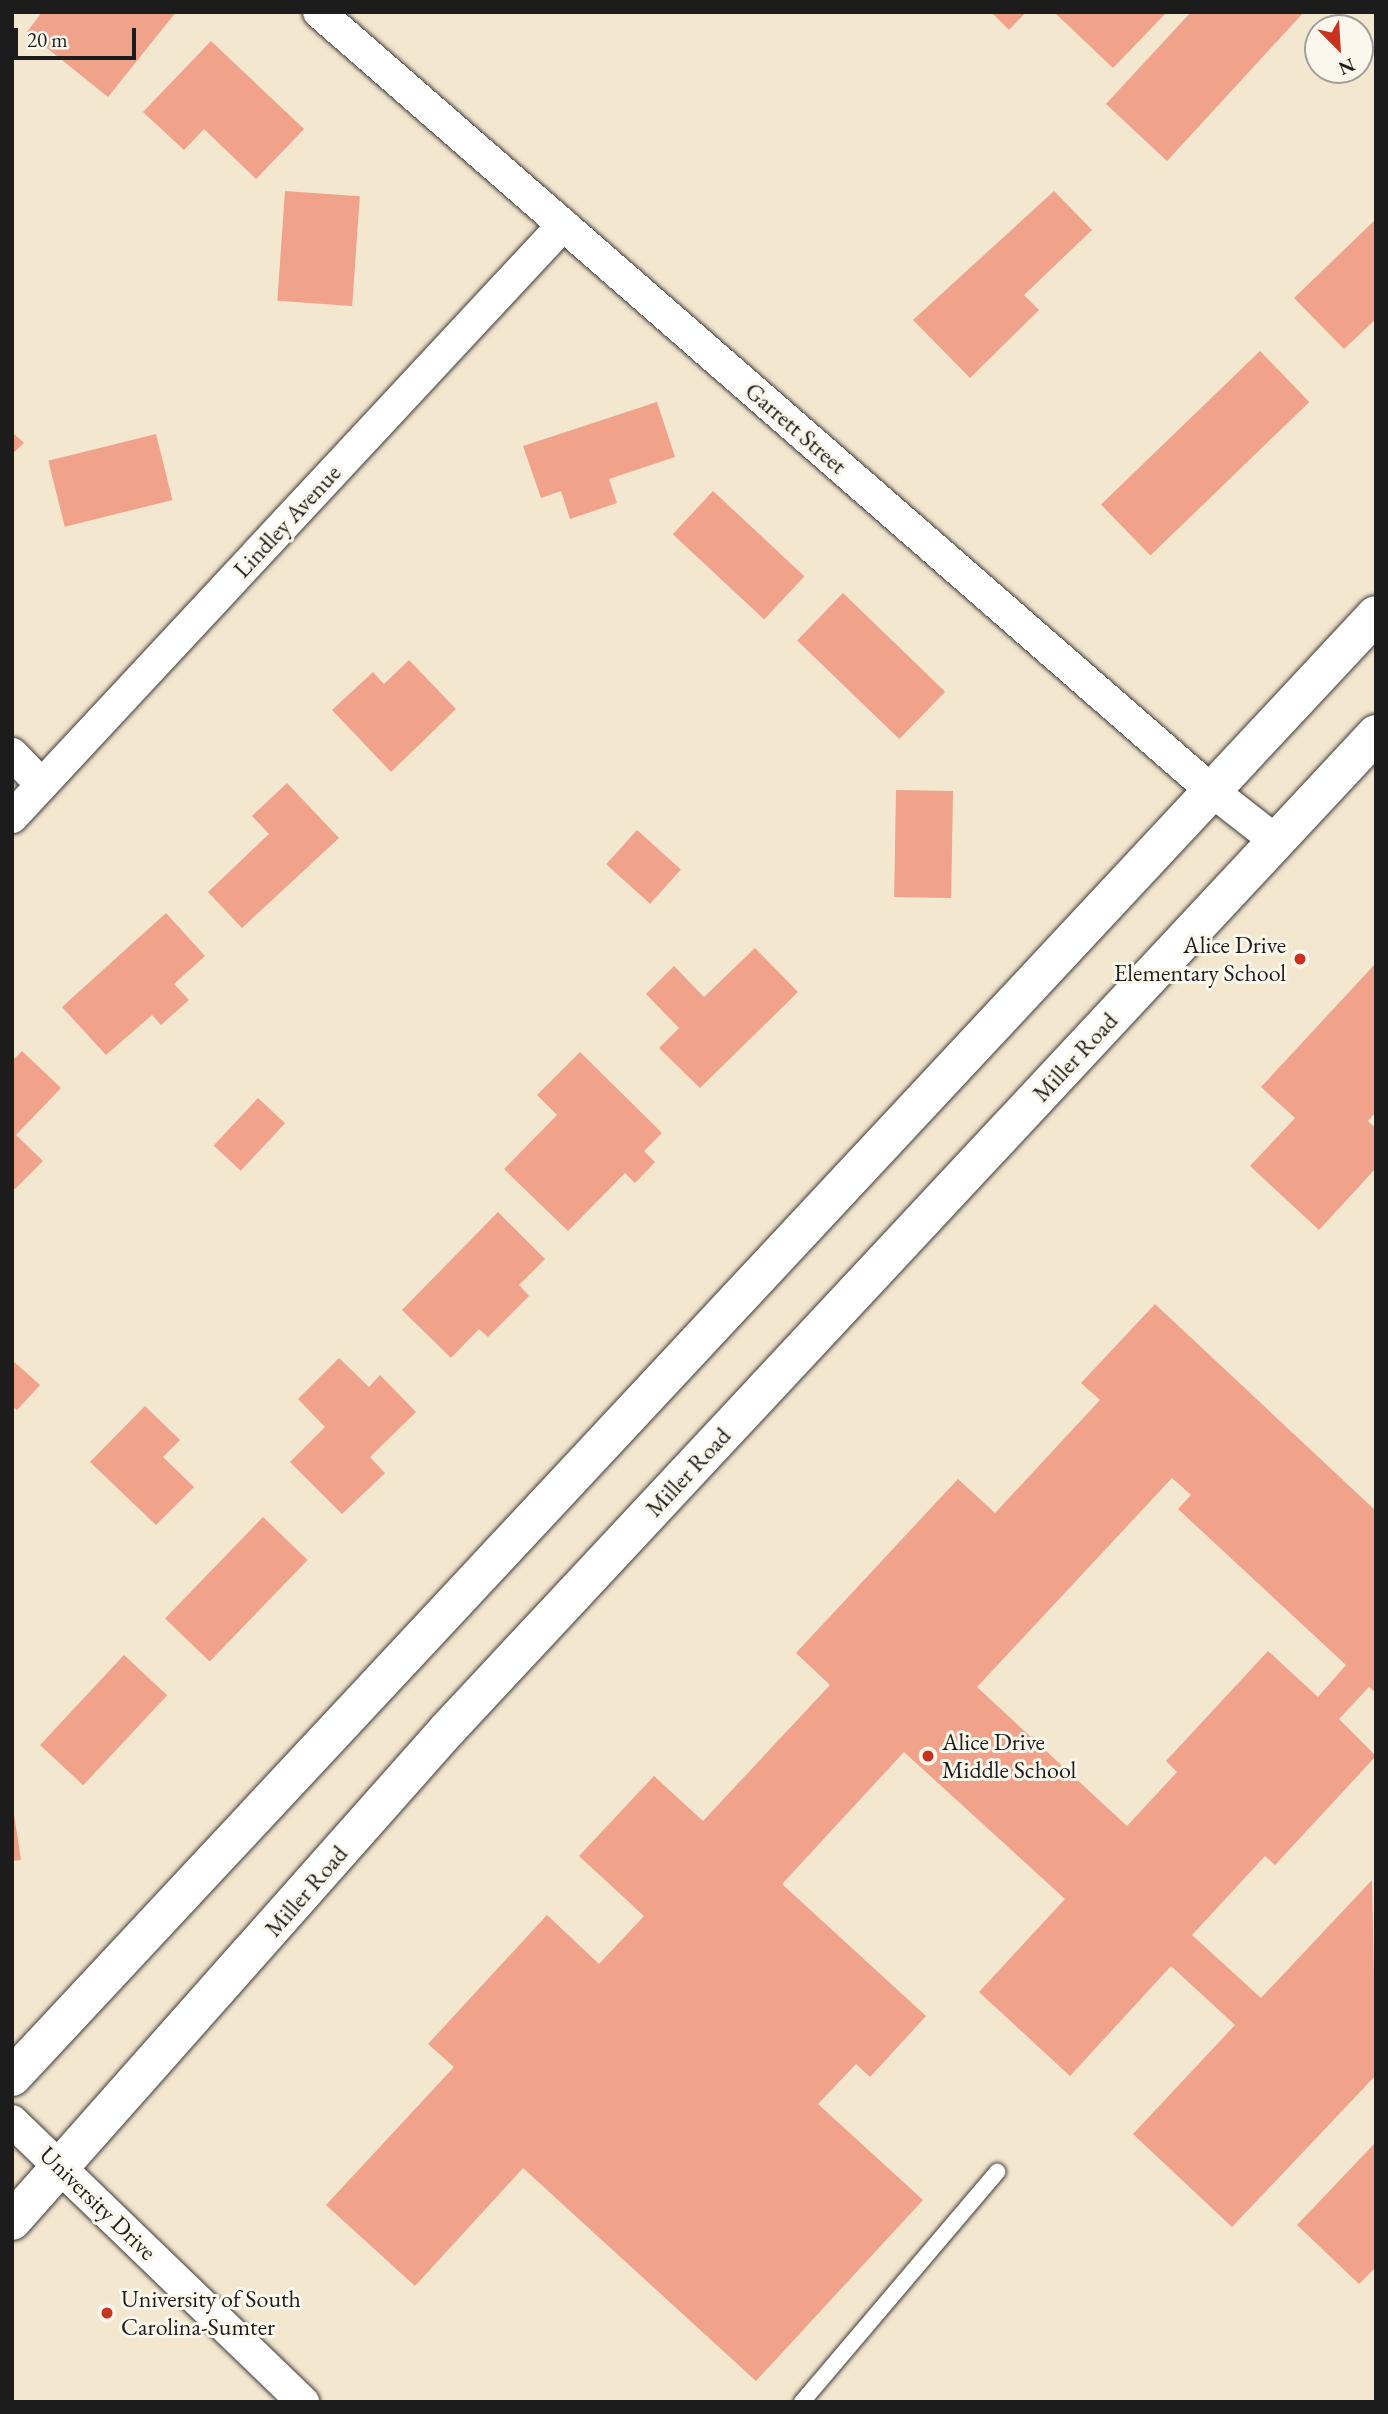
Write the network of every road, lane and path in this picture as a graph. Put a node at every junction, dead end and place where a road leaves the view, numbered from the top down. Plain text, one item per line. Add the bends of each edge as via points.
1 (319, 12) edge
2 (563, 225) junction
3 (1376, 615) edge
4 (1376, 734) edge
5 (12, 754) edge
6 (43, 785) junction
7 (1212, 791) junction
8 (12, 817) edge
9 (1276, 841) junction
10 (12, 2077) edge
11 (12, 2121) edge
12 (63, 2168) junction
13 (997, 2172) dead end
14 (12, 2221) edge
15 (303, 2402) edge
16 (802, 2402) edge

1 - 2 street, Garrett Street
2 - 6 street, Lindley Avenue
2 - 7 street, Garrett Street
3 - 7 street
4 - 9 street, Miller Road
5 - 6 street
6 - 8 street, Lindley Avenue
7 - 9 street, Garrett Street
7 - 10 street
9 - 12 street, Miller Road via 447,1730
11 - 12 street, University Drive
12 - 14 street, Miller Road
12 - 15 street, University Drive
13 - 16 lane

